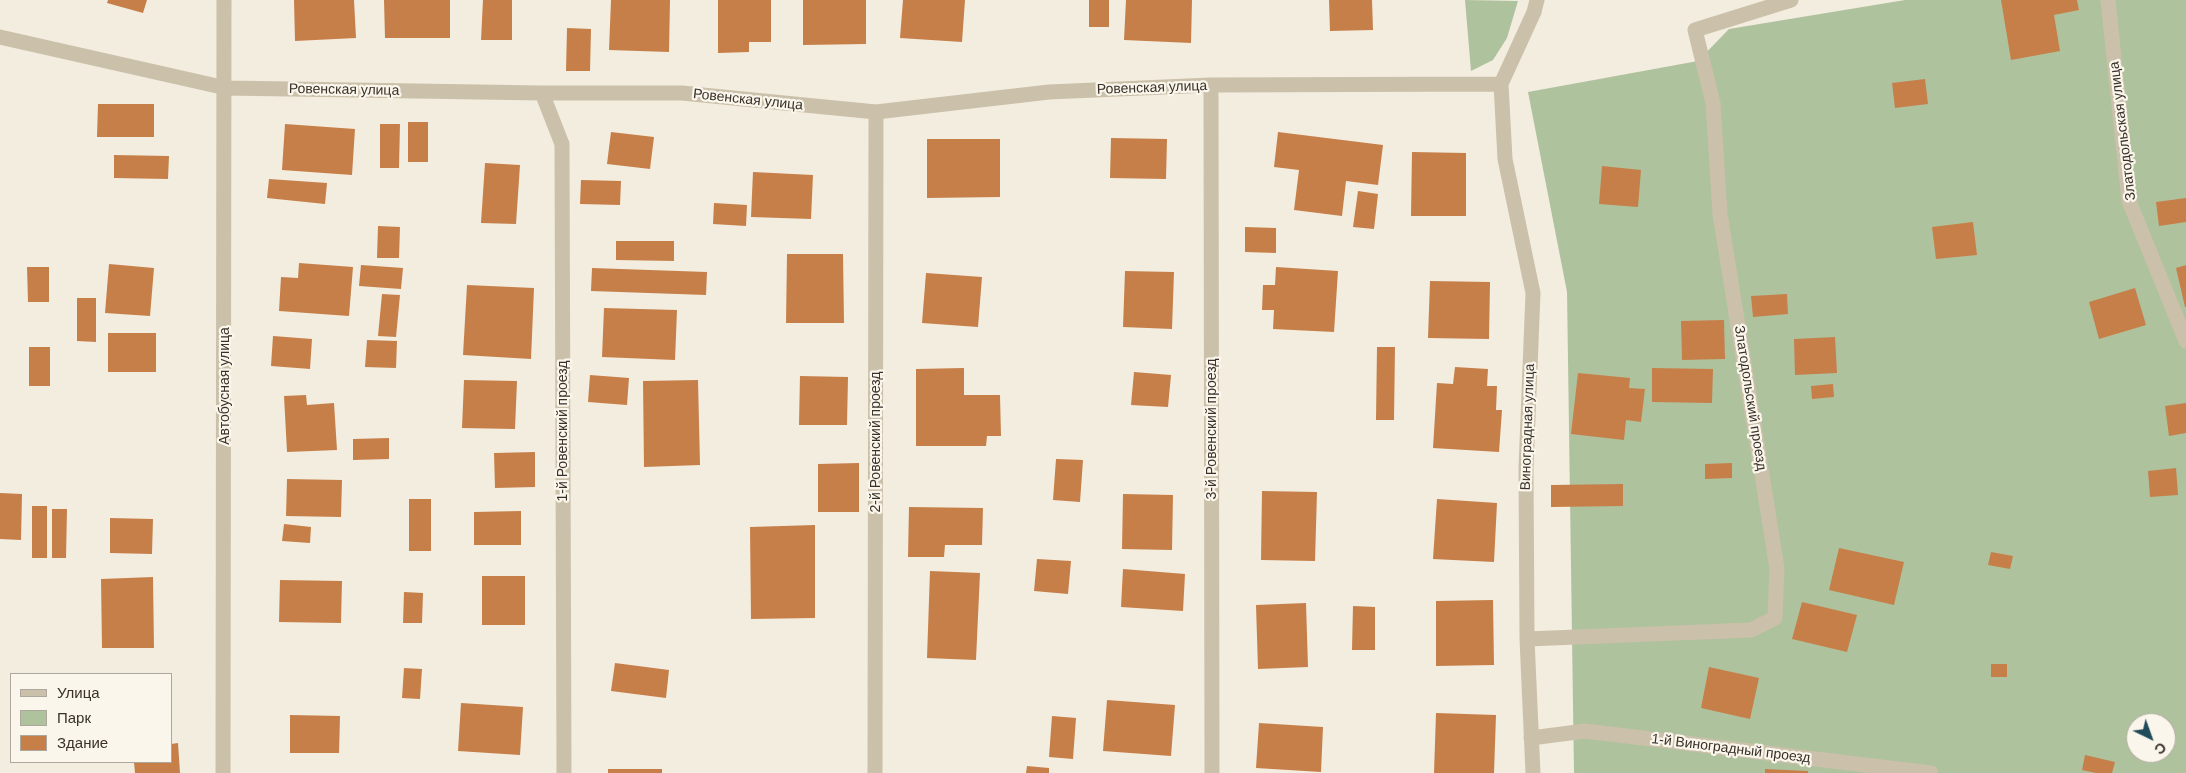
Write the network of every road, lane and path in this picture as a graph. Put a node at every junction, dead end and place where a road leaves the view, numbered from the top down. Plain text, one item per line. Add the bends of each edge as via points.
1 (224, 0) edge
2 (1537, 0) edge
3 (1791, 0) edge
4 (2108, 0) edge
5 (0, 37) edge
6 (1501, 84) junction
7 (1211, 85) junction
8 (226, 88) junction
9 (542, 93) junction
10 (876, 112) junction
11 (2186, 341) edge
12 (1527, 639) junction
13 (1531, 738) junction
14 (223, 773) edge
15 (564, 773) edge
16 (876, 773) edge
17 (1212, 773) edge
18 (1533, 773) edge
19 (1931, 773) edge

1 - 8 street, Автобусная улица
2 - 6 street
3 - 12 street, Златодольский проезд via 1695,30 1713,103 1720,214 1777,568 1775,618 1751,630
4 - 11 street, Златодольская улица via 2129,201
5 - 8 street, Ровенская улица
6 - 7 street, Ровенская улица
6 - 12 street, Виноградная улица via 1505,158 1533,293 1526,468
7 - 10 street, Ровенская улица via 1049,92
7 - 17 street, 3-й Ровенский проезд
8 - 9 street, Ровенская улица
8 - 14 street, Автобусная улица
9 - 10 street, Ровенская улица via 682,93
9 - 15 street, 1-й Ровенский проезд via 562,144
10 - 16 street, 2-й Ровенский проезд
12 - 13 street, Виноградная улица
13 - 18 street, Виноградная улица
13 - 19 street, 1-й Виноградный проезд via 1584,731

